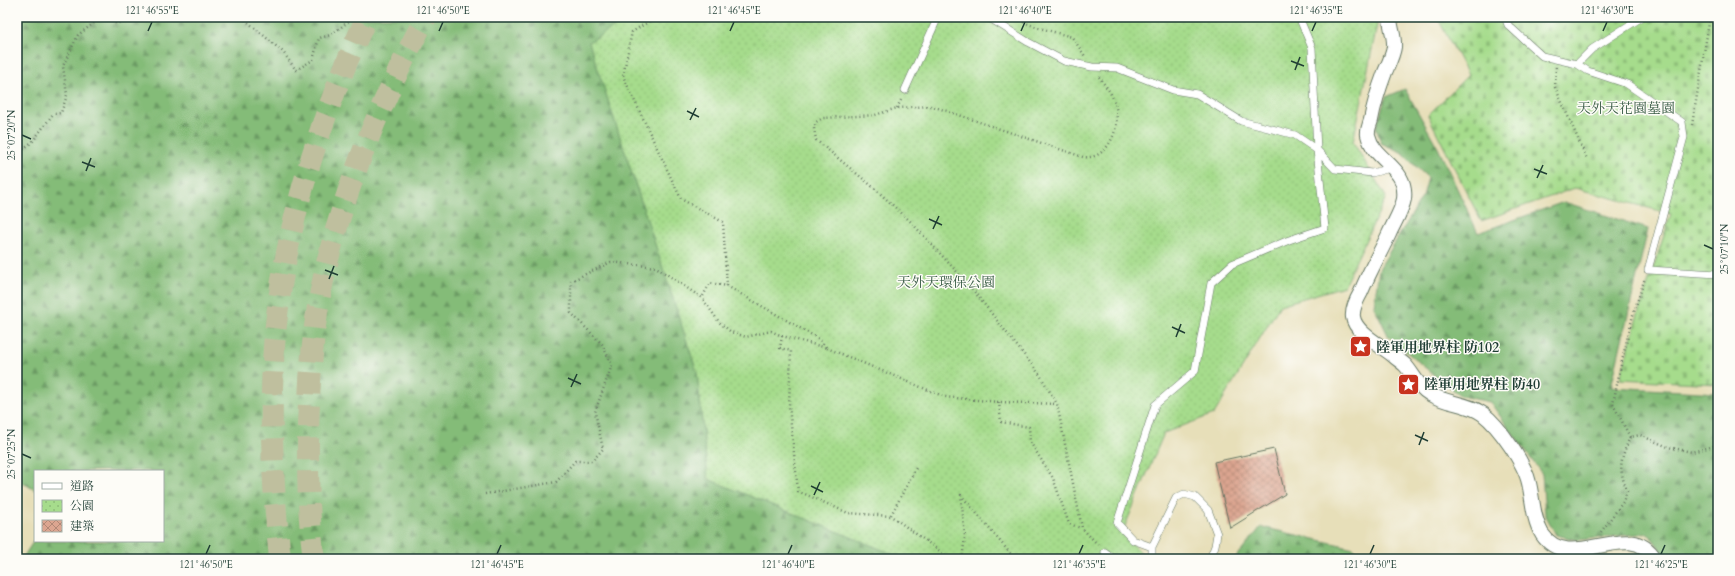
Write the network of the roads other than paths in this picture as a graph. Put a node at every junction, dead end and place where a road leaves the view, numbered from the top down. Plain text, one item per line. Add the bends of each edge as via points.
1 (938, 17) edge
2 (988, 17) edge
3 (1299, 17) edge
4 (1390, 17) edge
5 (1505, 17) edge
6 (1642, 17) edge
7 (1577, 64) junction
8 (905, 90) dead end
9 (1317, 150) junction
10 (1394, 167) junction
11 (1718, 274) edge
12 (1152, 547) junction
13 (1105, 552) road end
14 (1114, 559) edge
15 (1152, 559) edge
16 (1210, 559) edge
17 (1654, 559) edge

1 - 8 lane
2 - 9 lane via 1064,61 1092,67 1117,68 1173,90 1197,94 1241,121 1295,135
3 - 9 lane via 1312,48
4 - 10 street via 1394,48 1375,99 1368,133 1374,150
5 - 7 lane via 1508,25 1542,56
6 - 7 lane via 1592,49
7 - 11 lane via 1588,71 1627,84 1682,122 1684,138 1648,270
9 - 10 lane via 1335,169 1372,173
9 - 12 lane via 1325,228 1232,264 1211,283 1195,371 1155,405 1117,523 1133,540
10 - 17 street via 1402,182 1404,199 1396,221 1356,301 1353,318 1361,333 1405,365 1429,394 1482,414 1498,428 1523,466 1529,482 1536,519 1543,536 1556,547 1566,552 1632,542 1651,553
12 - 15 lane
12 - 16 lane via 1176,498 1184,494 1195,497 1208,510 1217,534
13 - 14 lane

